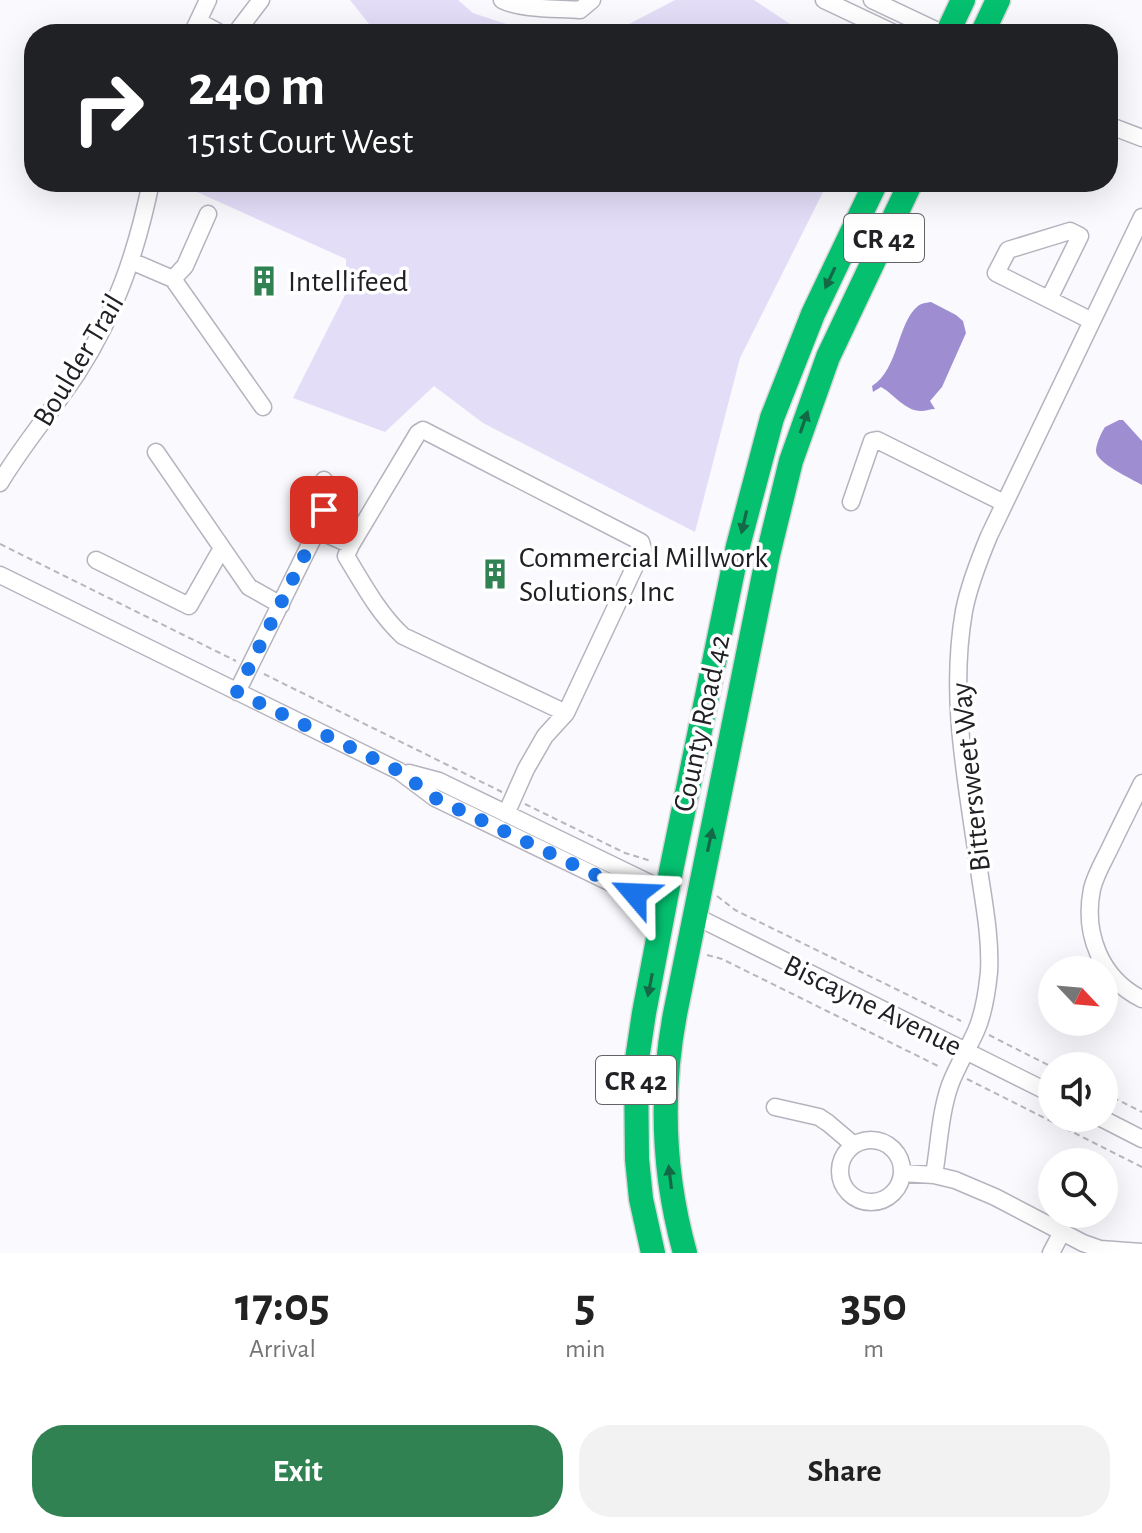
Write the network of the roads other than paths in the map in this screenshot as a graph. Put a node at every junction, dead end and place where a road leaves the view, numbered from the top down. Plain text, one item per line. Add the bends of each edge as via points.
1 (208, 0) edge
2 (261, 0) edge
3 (502, 0) edge
4 (592, 0) edge
5 (824, 0) edge
6 (872, 0) edge
7 (963, 0) edge
8 (998, 0) edge
9 (197, 24) edge
10 (243, 24) edge
11 (875, 24) edge
12 (924, 24) edge
13 (950, 24) edge
14 (987, 24) edge
15 (1118, 129) edge
16 (1142, 138) edge
17 (149, 192) edge
18 (871, 192) edge
19 (906, 192) edge
20 (208, 214) dead end
21 (1142, 217) edge
22 (131, 261) junction
23 (173, 279) junction
24 (1049, 299) junction
25 (1092, 321) junction
26 (263, 407) dead end
27 (156, 452) dead end
28 (324, 480) dead end
29 (0, 483) edge
30 (851, 502) dead end
31 (1004, 503) junction
32 (317, 530) junction
33 (351, 545) junction
34 (222, 548) junction
35 (96, 560) dead end
36 (0, 575) edge
37 (281, 605) junction
38 (237, 692) junction
39 (566, 713) junction
40 (399, 771) junction
41 (1142, 784) edge
42 (506, 814) junction
43 (666, 900) junction
44 (695, 916) junction
45 (1142, 999) edge
46 (966, 1051) junction
47 (1038, 1087) edge
48 (775, 1107) dead end
49 (1118, 1127) edge
50 (1142, 1139) edge
51 (854, 1145) junction
52 (902, 1173) junction
53 (934, 1175) junction
54 (1062, 1232) junction
55 (1142, 1252) edge
56 (653, 1253) edge
57 (685, 1253) edge
58 (1051, 1253) edge

1 - 9 street
2 - 10 street
3 - 4 street via 580,10
5 - 11 street
6 - 12 street
7 - 13 highway
8 - 14 highway
15 - 16 street
17 - 22 street, Boulder Trail
18 -> 43 highway, County Road 42 / CR 42 via 800,344 772,418 738,546
44 -> 19 highway, County Road 42 / CR 42 via 779,502 828,357
20 - 23 street via 185,266
21 - 25 street, Bittersweet Way
22 - 23 street
22 - 29 street, Boulder Trail via 90,353
23 - 26 street
24 - 24 street via 996,273 1008,250 1070,231 1080,236
24 - 25 street
25 - 31 street, Bittersweet Way
27 - 34 street
28 - 32 street via 326,500
30 - 31 street via 872,441 877,440
31 - 46 street, Bittersweet Way via 968,595 959,657 961,748 989,949 985,1000
32 - 33 street
32 - 37 street
33 - 39 street via 346,556 403,636
33 - 39 street via 423,430 641,542 643,549
34 - 35 street via 189,606
34 - 37 street via 249,587
36 - 38 street
37 - 38 street
38 - 40 street
39 - 42 street via 545,736
40 - 42 street via 439,781
40 - 43 street via 435,798
41 - 45 street via 1092,889 1090,912 1099,959
42 - 43 street
43 -> 56 highway, County Road 42 / CR 42 via 636,1066 637,1159
44 - 46 street, Biscayne Avenue
57 -> 44 highway, County Road 42 / CR 42 via 670,1179 665,1095
46 - 47 street, Biscayne Avenue
46 - 53 street, Bittersweet Way via 946,1099
48 - 51 street via 819,1117
49 - 50 street
51 - 52 street via 867,1140 887,1145
51 - 52 street via 840,1170 846,1191 854,1198 885,1199
52 - 53 street
53 - 54 street via 974,1186
54 - 55 street via 1100,1249
54 - 58 street

